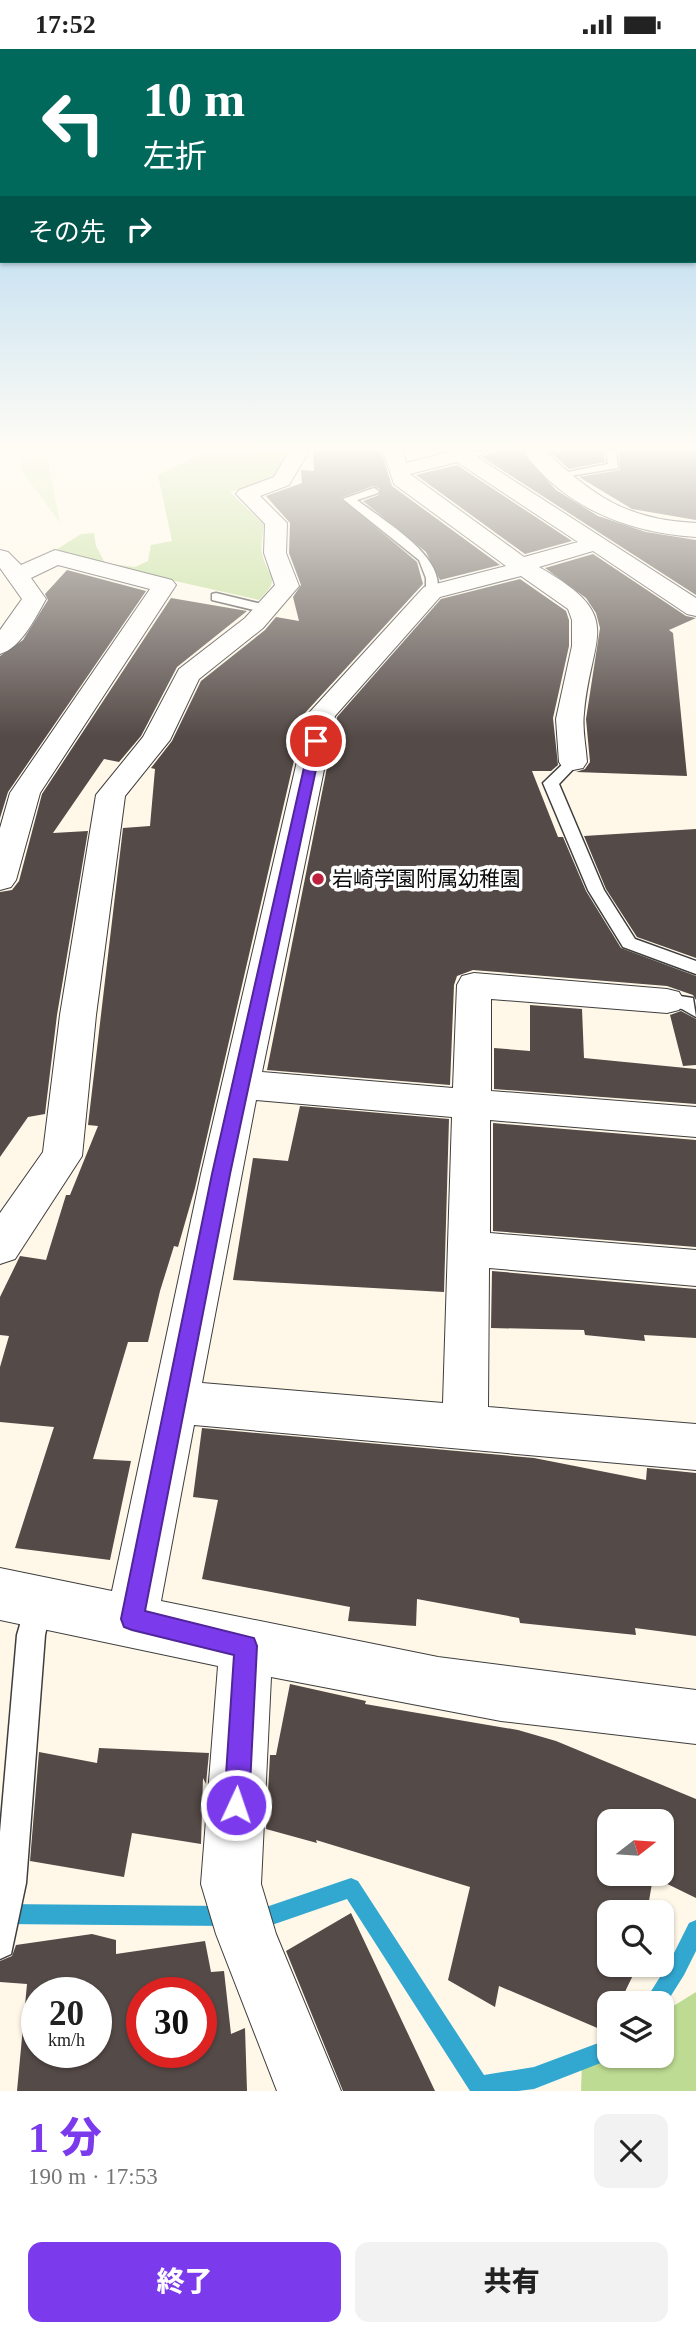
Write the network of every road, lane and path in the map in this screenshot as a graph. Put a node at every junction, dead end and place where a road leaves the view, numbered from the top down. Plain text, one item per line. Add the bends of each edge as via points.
1 (275, 546) edge
2 (409, 546) edge
3 (495, 546) edge
4 (587, 546) edge
5 (598, 546) edge
6 (523, 566) junction
7 (9, 567) edge
8 (432, 591) junction
9 (216, 597) dead end
10 (266, 609) junction
11 (696, 609) edge
12 (0, 646) edge
13 (573, 762) joint
14 (0, 880) edge
15 (696, 968) edge
16 (682, 1005) edge
17 (241, 1085) junction
18 (471, 1101) junction
19 (696, 1122) edge
20 (0, 1246) edge
21 (471, 1249) junction
22 (696, 1268) edge
23 (177, 1402) junction
24 (465, 1427) junction
25 (696, 1447) edge
26 (14, 1602) edge
27 (132, 1619) junction
28 (246, 1646) junction
29 (696, 1717) edge
30 (0, 1943) edge
31 (309, 2091) edge

1 - 10 street via 286,586
2 - 8 lane via 424,558
3 - 6 street
4 - 6 street
5 - 11 street
6 - 8 street
6 - 13 street via 583,612 583,648 570,713
7 - 12 street via 34,599
7 - 14 street via 55,557 164,585 24,793
8 - 17 street via 322,714
9 - 10 lane
10 - 20 street via 188,675 156,740 111,795 62,1156
13 - 15 lane via 551,783 598,894 629,943
16 - 18 street via 474,985
17 - 18 street
17 - 23 street
18 - 19 street
18 - 21 street
21 - 22 street
21 - 24 street
23 - 24 street
23 - 27 street
24 - 25 street
26 - 27 street
26 - 30 lane via 31,1636 11,1883
27 - 28 street
28 - 29 street via 500,1694
28 - 31 street via 239,1909

